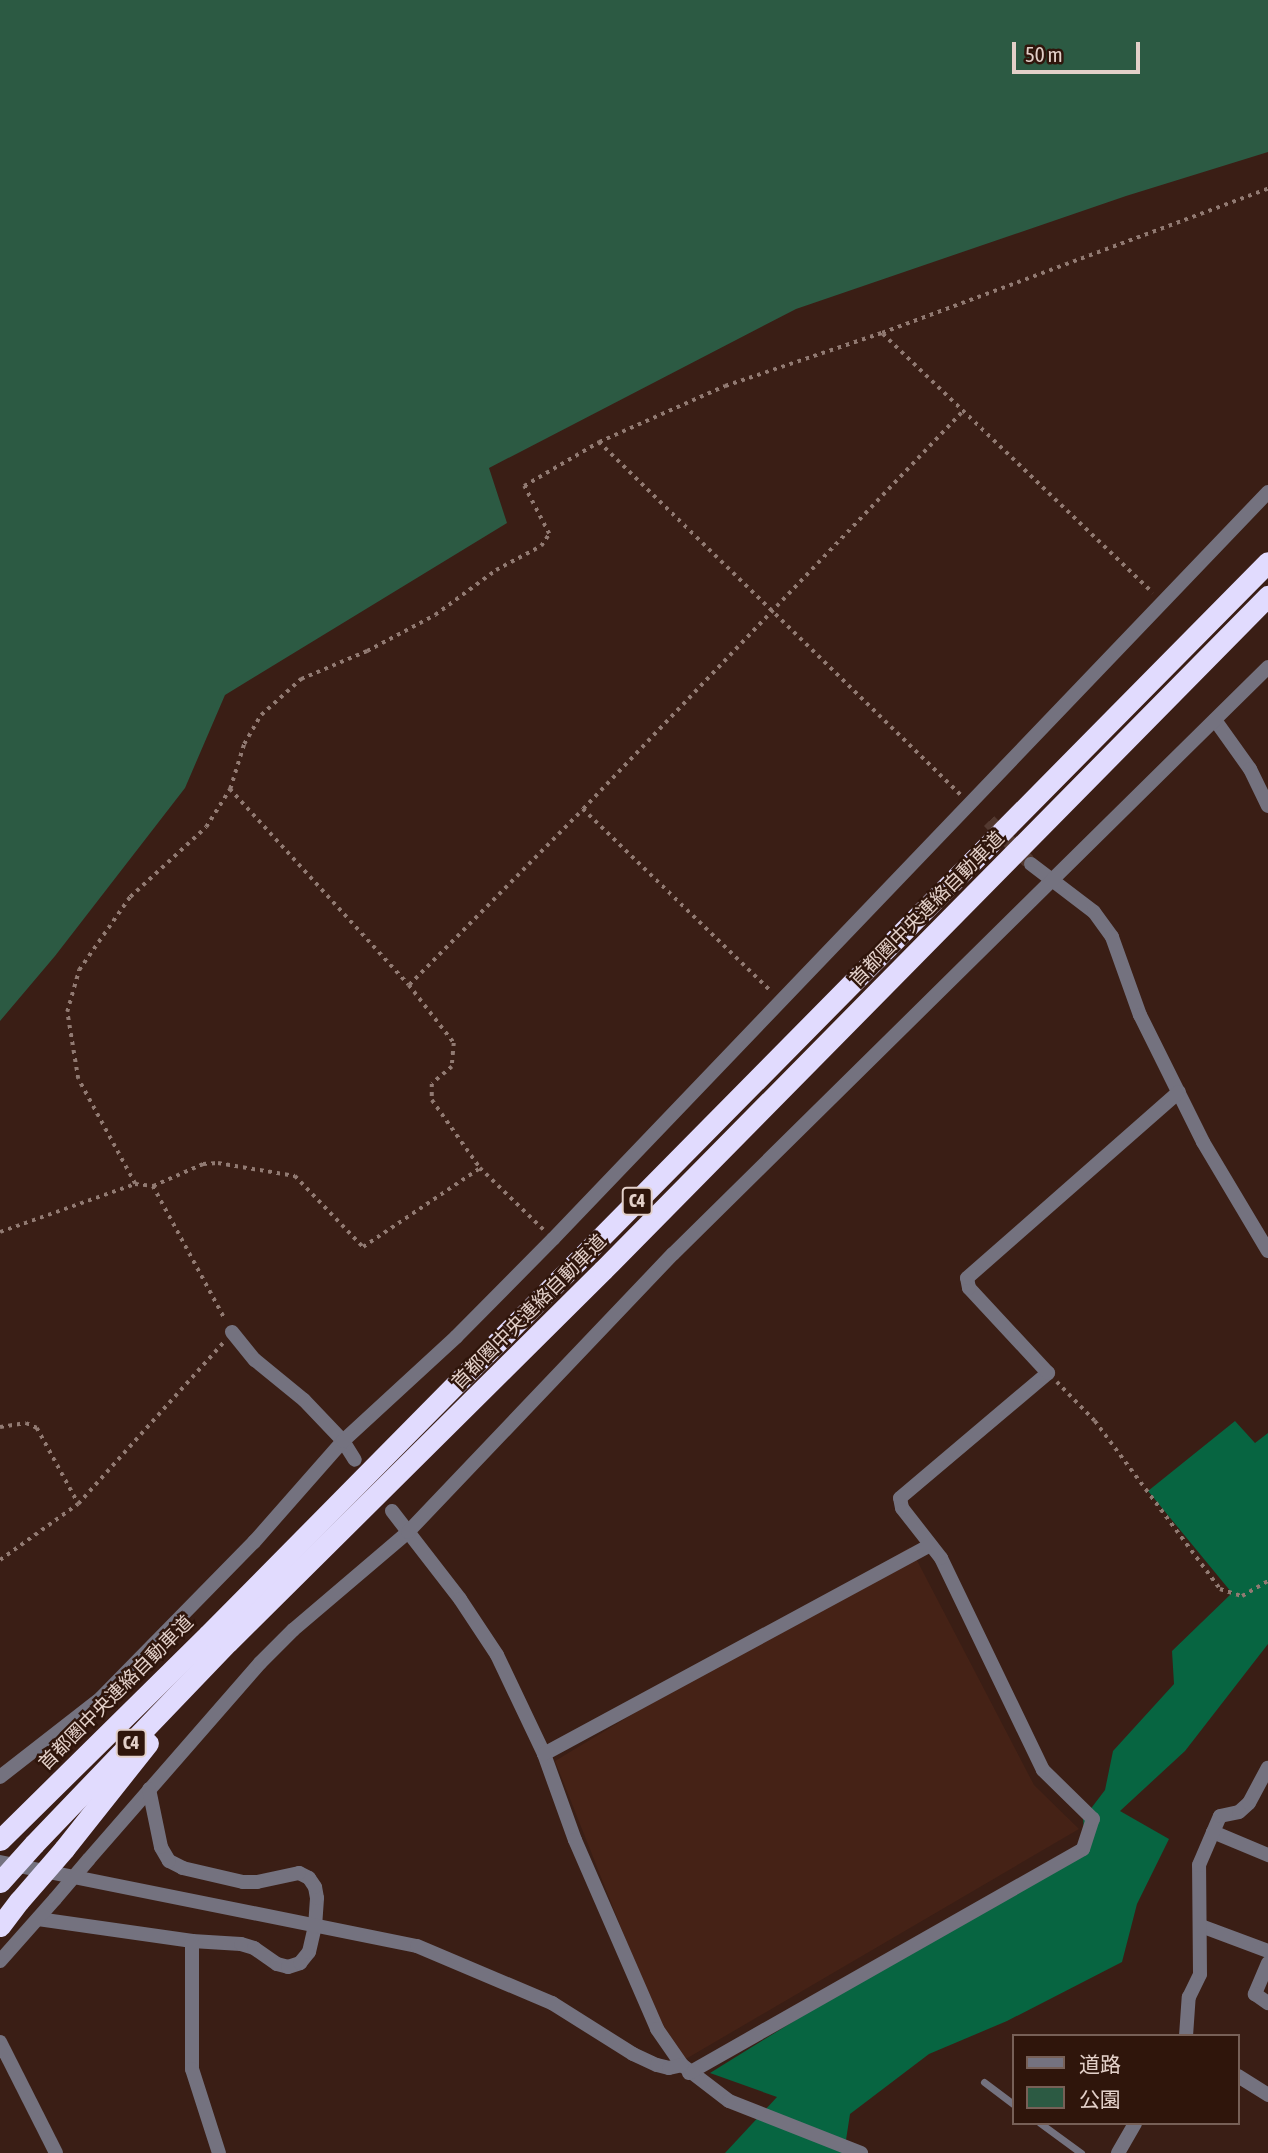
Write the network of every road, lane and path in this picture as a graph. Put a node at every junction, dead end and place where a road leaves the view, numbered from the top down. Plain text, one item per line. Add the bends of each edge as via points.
1 (1268, 189) edge
2 (882, 333) junction
3 (963, 411) junction
4 (599, 442) junction
5 (1268, 492) edge
6 (1268, 562) edge
7 (1268, 596) edge
8 (1162, 602) junction
9 (770, 612) junction
10 (1268, 667) edge
11 (1215, 720) junction
12 (230, 789) junction
13 (971, 804) junction
14 (1268, 806) edge
15 (583, 809) junction
16 (1031, 864) tunnel mouth
17 (1053, 878) junction
18 (409, 985) junction
19 (781, 1001) junction
20 (1179, 1092) junction
21 (480, 1168) junction
22 (135, 1184) junction
23 (153, 1186) junction
24 (0, 1232) edge
25 (553, 1239) junction
26 (1268, 1251) edge
27 (232, 1332) junction
28 (1048, 1373) junction
29 (0, 1427) edge
30 (342, 1441) junction
31 (355, 1460) dead end
32 (78, 1504) junction
33 (392, 1511) dead end
34 (408, 1532) junction
35 (930, 1545) junction
36 (0, 1560) edge
37 (1268, 1581) edge
38 (228, 1642) junction
39 (544, 1754) junction
40 (1268, 1768) edge
41 (0, 1777) edge
42 (149, 1789) junction
43 (1213, 1832) junction
44 (2, 1838) edge
45 (1268, 1855) edge
46 (0, 1862) edge
47 (0, 1882) edge
48 (38, 1919) junction
49 (0, 1926) edge
50 (1201, 1926) junction
51 (315, 1927) junction
52 (192, 1941) junction
53 (1268, 1951) edge
54 (0, 1961) edge
55 (1268, 1963) edge
56 (1268, 2003) edge
57 (1186, 2034) edge
58 (0, 2042) edge
59 (686, 2069) junction
60 (1240, 2077) edge
61 (984, 2082) dead end
62 (1268, 2095) edge
63 (1012, 2103) edge
64 (1043, 2125) edge
65 (1134, 2125) edge
66 (56, 2153) edge
67 (219, 2153) edge
68 (861, 2153) edge
69 (1081, 2153) edge
70 (1118, 2153) edge

1 - 2 path
2 - 3 path
2 - 4 path via 725,386
3 - 8 path
3 - 9 path
4 - 9 path
4 - 12 path via 524,486 549,534 541,546 496,570 436,615 302,679 261,715 244,744
5 - 8 street
6 - 44 highway, 首都圏中央連絡自動車道 / C4
7 - 38 highway, 首都圏中央連絡自動車道 / C4 via 593,1280
8 - 13 street
9 - 13 path
9 - 15 path
10 - 11 street
11 - 14 street via 1250,769
11 - 17 street
12 - 18 path
12 - 22 path via 206,827 130,897 79,970 67,1012 78,1079
13 - 19 street
15 - 18 path
15 - 19 path
16 - 17 street
17 - 20 street via 1094,912 1112,937 1140,1015
17 - 34 street via 673,1254
18 - 21 path via 454,1044 452,1067 430,1091
19 - 25 street
20 - 26 street
20 - 28 street via 967,1278 969,1288
21 - 23 path via 363,1247 295,1175 203,1164
21 - 25 path
22 - 23 path
22 - 24 path
23 - 27 path
25 - 30 street via 457,1337
27 - 30 street via 255,1360 304,1400
27 - 32 path
28 - 35 street via 900,1498 902,1508
28 - 37 path via 1095,1421 1220,1589 1242,1595
29 - 32 path via 26,1423 37,1428
30 - 31 street
30 - 41 street via 254,1542 101,1698
32 - 36 path
33 - 34 street
34 - 39 street via 497,1655
34 - 42 street via 268,1655
35 - 39 street
35 - 59 street via 941,1558 1043,1770 1093,1819 1083,1850
38 - 47 highway, 首都圏中央連絡自動車道 / C4, bridge
38 - 49 highway, bridge
39 - 59 street via 575,1840 652,2017
40 - 43 street via 1249,1803 1239,1812 1220,1816
42 - 48 street, bridge
42 - 51 street via 161,1847 169,1861 243,1882 299,1873 315,1887
43 - 45 street
43 - 50 street via 1199,1865
46 - 51 street
48 - 52 street
48 - 54 street
50 - 53 street
50 - 57 street via 1200,1974 1189,1997
51 - 52 street via 309,1952 300,1964 288,1967 241,1944
51 - 59 street via 417,1946 552,2003 657,2065
52 - 67 street via 192,2069
55 - 56 street via 1255,1994
58 - 66 street
59 - 68 street via 729,2101
60 - 62 street
61 - 63 lane
64 - 69 lane
65 - 70 street

